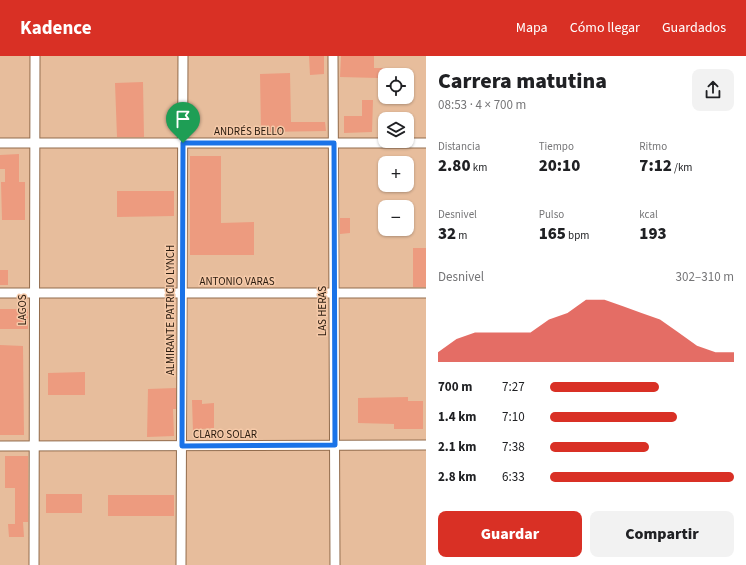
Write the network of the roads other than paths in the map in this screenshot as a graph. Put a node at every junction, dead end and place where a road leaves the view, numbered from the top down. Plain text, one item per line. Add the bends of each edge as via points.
1 (35, 56) edge
2 (183, 56) edge
3 (334, 56) edge
4 (0, 143) edge
5 (183, 143) junction
6 (334, 143) junction
7 (426, 143) edge
8 (34, 144) junction
9 (0, 293) edge
10 (34, 293) junction
11 (182, 293) junction
12 (334, 293) junction
13 (426, 293) edge
14 (335, 445) junction
15 (426, 445) edge
16 (0, 446) edge
17 (34, 446) junction
18 (182, 446) junction
19 (34, 565) edge
20 (182, 565) edge
21 (335, 565) edge

1 - 8 street, LAGOS
2 - 5 street, ALMIRANTE PATRICIO LYNCH
3 - 6 street, LAS HERAS
4 - 8 street, ANDRÉS BELLO
5 - 6 street, ANDRÉS BELLO
5 - 8 street, ANDRÉS BELLO
5 - 11 street, ALMIRANTE PATRICIO LYNCH
6 - 7 street, ANDRÉS BELLO
6 - 12 street, LAS HERAS
8 - 10 street, LAGOS
9 - 10 street, ANTONIO VARAS
10 - 11 street, ANTONIO VARAS
10 - 17 street, LAGOS
11 - 12 street, ANTONIO VARAS
11 - 18 street, ALMIRANTE PATRICIO LYNCH
12 - 13 street, ANTONIO VARAS
12 - 14 street, LAS HERAS
14 - 15 street, CLARO SOLAR
14 - 18 street, CLARO SOLAR
14 - 21 street, LAS HERAS
16 - 17 street, CLARO SOLAR
17 - 18 street, CLARO SOLAR
17 - 19 street, LAGOS
18 - 20 street, ALMIRANTE PATRICIO LYNCH

